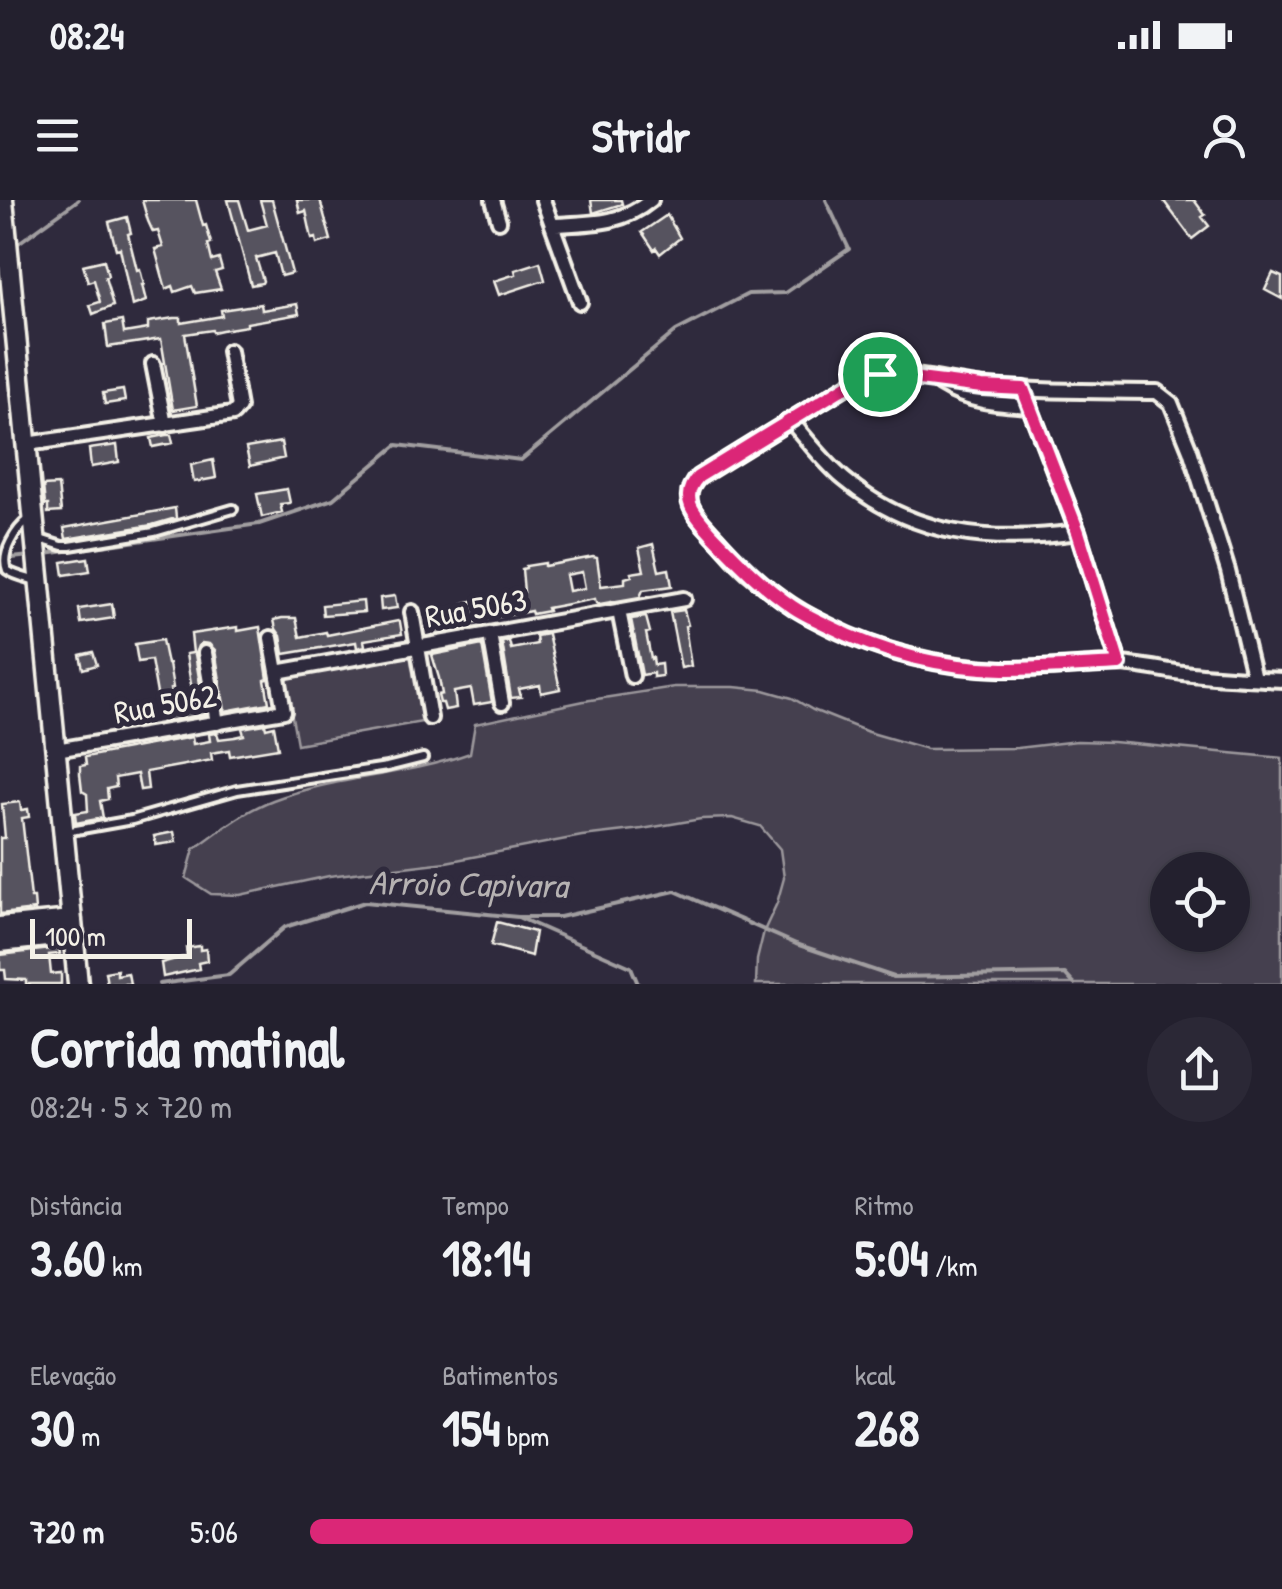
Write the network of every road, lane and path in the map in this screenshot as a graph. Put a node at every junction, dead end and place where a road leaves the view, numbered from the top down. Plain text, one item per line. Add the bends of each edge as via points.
1 (3, 200) edge
2 (492, 200) edge
3 (543, 200) edge
4 (651, 200) edge
5 (499, 221) dead end
6 (552, 225) junction
7 (580, 302) dead end
8 (229, 351) dead end
9 (153, 364) dead end
10 (934, 380) junction
11 (1023, 389) junction
12 (1030, 406) junction
13 (792, 422) junction
14 (164, 425) junction
15 (27, 444) junction
16 (233, 509) dead end
17 (34, 516) junction
18 (1078, 532) junction
19 (36, 541) junction
20 (39, 573) junction
21 (684, 599) dead end
22 (619, 610) junction
23 (412, 612) dead end
24 (490, 634) junction
25 (271, 638) dead end
26 (418, 647) junction
27 (205, 653) dead end
28 (1119, 664) junction
29 (277, 672) junction
30 (632, 676) dead end
31 (1254, 678) junction
32 (1282, 680) edge
33 (502, 703) dead end
34 (430, 718) dead end
35 (217, 722) junction
36 (56, 750) junction
37 (423, 758) dead end
38 (64, 832) junction
39 (0, 926) edge
40 (73, 927) junction
41 (0, 942) edge
42 (78, 984) edge

1 - 15 main road
2 - 5 street
3 - 6 street
4 - 6 street via 616,220
6 - 7 street
8 - 14 street via 236,412
9 - 14 street
10 - 11 street
10 - 12 street via 957,395
10 - 13 street via 867,376
11 - 12 street
11 - 31 street via 1157,392 1171,403 1217,532
12 - 18 street
13 - 18 street via 840,476 903,515 984,537
13 - 28 street via 698,477 688,496 696,517 748,572 794,608 864,644 931,662 1002,669
14 - 15 street
15 - 17 main road
16 - 19 lane via 70,546
17 - 19 main road
17 - 20 lane via 9,534 0,558 9,572
18 - 28 street
19 - 20 main road
20 - 36 main road
21 - 22 street, Rua 5063
22 - 24 street, Rua 5063
22 - 30 street
23 - 26 street
24 - 26 street, Rua 5063
24 - 33 street
25 - 29 street
26 - 29 street, Rua 5063
26 - 34 street
27 - 35 street
28 - 31 street
29 - 35 street, Rua 5062 via 284,711
31 - 32 street
35 - 36 street, Rua 5062
36 - 38 main road
37 - 38 lane via 237,790
38 - 40 main road
39 - 40 main road
40 - 41 main road
40 - 42 main road

